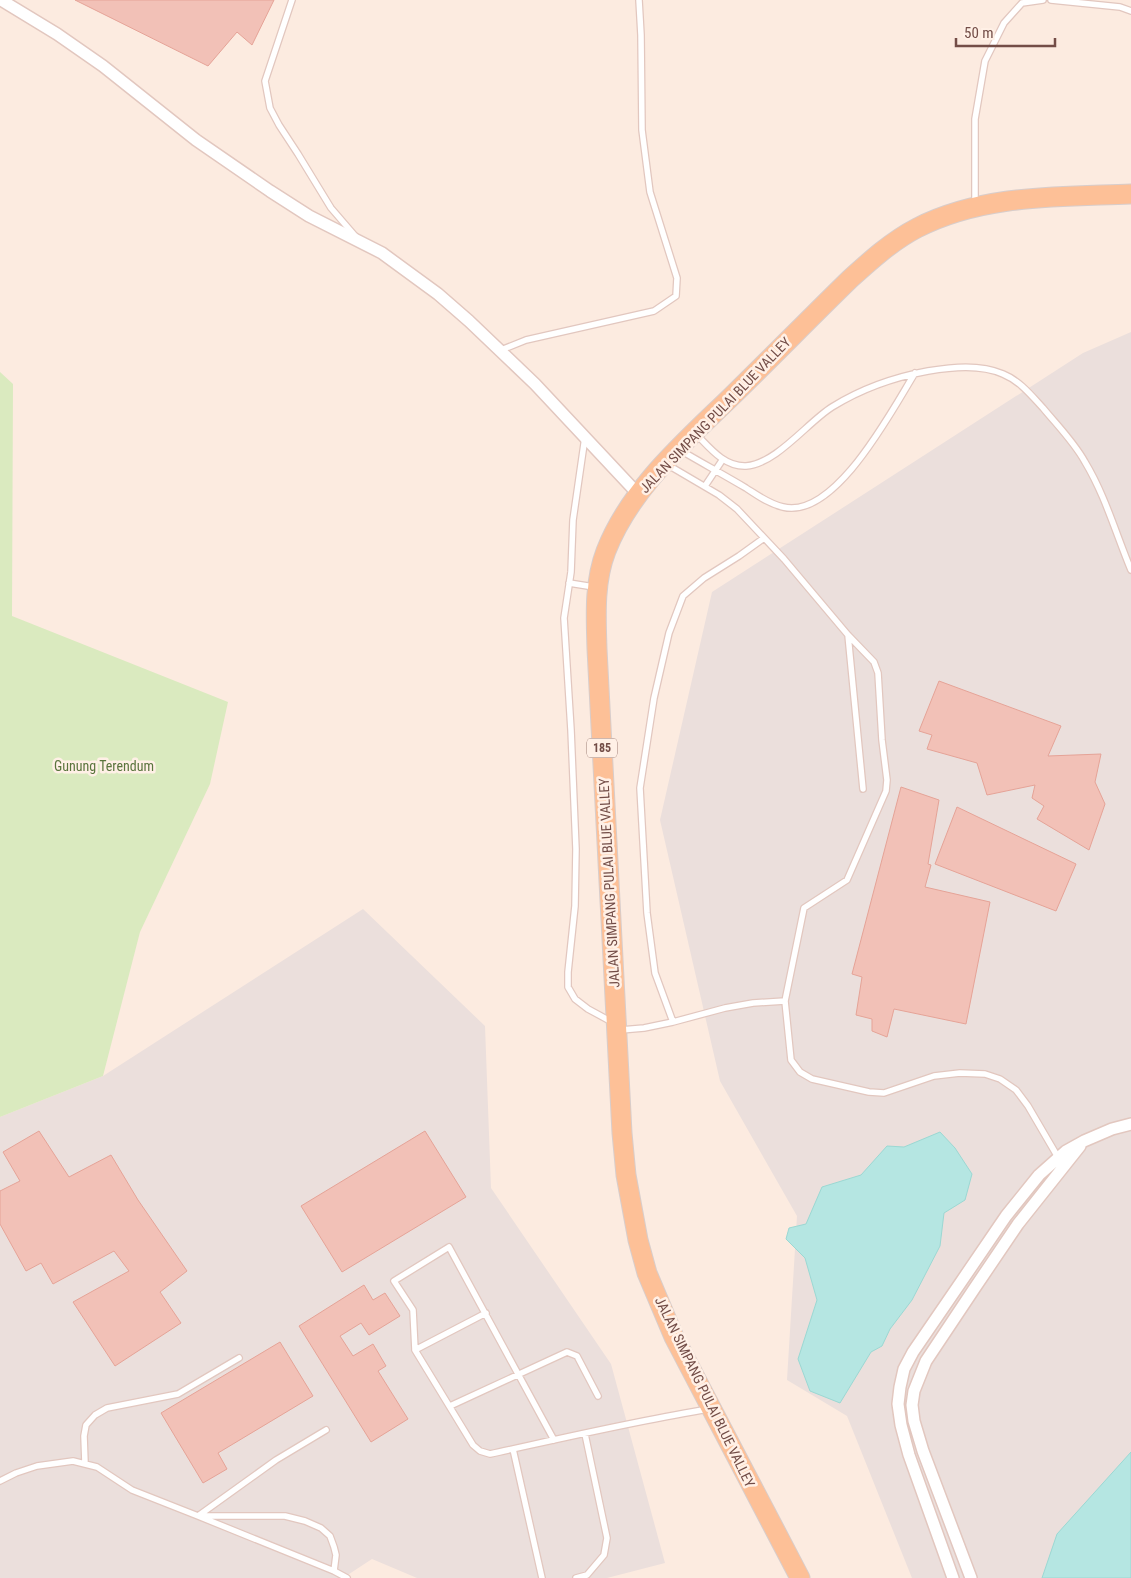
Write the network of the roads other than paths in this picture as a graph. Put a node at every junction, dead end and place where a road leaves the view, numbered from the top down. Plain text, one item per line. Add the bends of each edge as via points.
1 (1, 0) edge
2 (292, 0) edge
3 (639, 0) edge
4 (1043, 0) edge
5 (1051, 0) edge
6 (1024, 2) edge
7 (1131, 11) edge
8 (1131, 194) edge
9 (975, 207) junction
10 (359, 240) junction
11 (501, 350) junction
12 (915, 373) junction
13 (694, 433) junction
14 (585, 437) junction
15 (678, 449) junction
16 (723, 459) junction
17 (665, 463) junction
18 (716, 471) junction
19 (705, 486) junction
20 (638, 494) junction
21 (764, 538) junction
22 (1131, 570) edge
23 (569, 583) junction
24 (598, 588) junction
25 (848, 635) junction
26 (863, 789) dead end
27 (785, 1001) junction
28 (673, 1022) junction
29 (616, 1027) junction
30 (1131, 1124) edge
31 (1061, 1162) junction
32 (486, 1313) junction
33 (415, 1350) junction
34 (239, 1358) dead end
35 (518, 1374) junction
36 (598, 1396) dead end
37 (898, 1404) junction
38 (450, 1406) junction
39 (912, 1406) junction
40 (711, 1409) junction
41 (326, 1430) dead end
42 (585, 1434) junction
43 (554, 1440) junction
44 (513, 1449) junction
45 (85, 1463) junction
46 (0, 1481) edge
47 (198, 1516) junction
48 (334, 1571) junction
49 (347, 1578) edge
50 (542, 1578) edge
51 (576, 1578) edge
52 (800, 1578) edge
53 (953, 1578) edge
54 (971, 1578) edge

1 - 10 street via 103,66 196,140 270,191 309,216
2 - 10 lane via 265,81 270,108 331,208
3 - 11 lane via 642,130 650,192 677,278 676,296 654,311 526,340
4 - 6 lane
5 - 7 lane
6 - 9 lane via 1004,23 985,61 975,119
8 - 9 main road, JALAN SIMPANG PULAI BLUE VALLEY / 185 via 1025,199
9 - 13 main road, JALAN SIMPANG PULAI BLUE VALLEY / 185 via 916,229 873,258
10 - 11 street via 438,294
11 - 14 street
12 - 16 lane via 874,386 831,407 806,430 759,462 746,466
12 - 18 lane via 860,460 815,501 792,509 782,507
12 - 22 lane via 973,368 1003,374 1020,383 1085,461
13 - 15 main road, JALAN SIMPANG PULAI BLUE VALLEY / 185
13 - 16 lane
14 - 20 street
14 - 23 lane via 573,520
15 - 17 main road, JALAN SIMPANG PULAI BLUE VALLEY / 185
15 - 18 lane
16 - 18 lane
17 - 19 lane
17 - 20 main road, JALAN SIMPANG PULAI BLUE VALLEY / 185
18 - 19 lane
19 - 21 lane via 737,509
20 - 24 main road, JALAN SIMPANG PULAI BLUE VALLEY / 185 via 605,553
21 - 25 lane
21 - 28 lane via 683,596 669,633 654,698 640,788 655,973
23 - 24 lane
23 - 29 lane via 564,618 576,849 568,987 582,1004
24 - 29 main road, JALAN SIMPANG PULAI BLUE VALLEY / 185 via 596,622
25 - 26 lane
25 - 27 lane via 874,662 878,673 886,791 847,880 804,908
27 - 28 lane via 725,1008
27 - 31 lane via 791,1060 800,1072 812,1079 884,1093 934,1076 984,1074 1000,1079 1016,1090 1028,1106
28 - 29 lane via 644,1028
29 - 40 main road, JALAN SIMPANG PULAI BLUE VALLEY / 185 via 626,1175 638,1240 658,1302
30 - 31 street via 1084,1141
31 - 37 street via 1038,1175 1006,1216 913,1352 904,1369
31 - 39 street via 926,1361 914,1391
32 - 33 lane
32 - 33 lane via 449,1247 394,1281 412,1310
32 - 35 lane
33 - 38 lane
34 - 45 lane via 178,1394 107,1408 95,1415 86,1425
35 - 36 lane via 568,1352 576,1356
35 - 38 lane
35 - 43 lane
37 - 39 street
37 - 53 street via 909,1455
38 - 44 lane via 480,1451 490,1454
39 - 54 street via 923,1451
40 - 42 lane
40 - 52 main road, JALAN SIMPANG PULAI BLUE VALLEY / 185
41 - 47 lane via 276,1460
42 - 43 lane
42 - 51 lane via 607,1538 604,1555 587,1575
43 - 44 lane
44 - 50 lane
45 - 46 lane via 73,1461 36,1466
45 - 47 lane via 97,1467 132,1490
47 - 48 lane
47 - 48 lane via 285,1516 306,1521 330,1536 336,1555
48 - 49 lane

